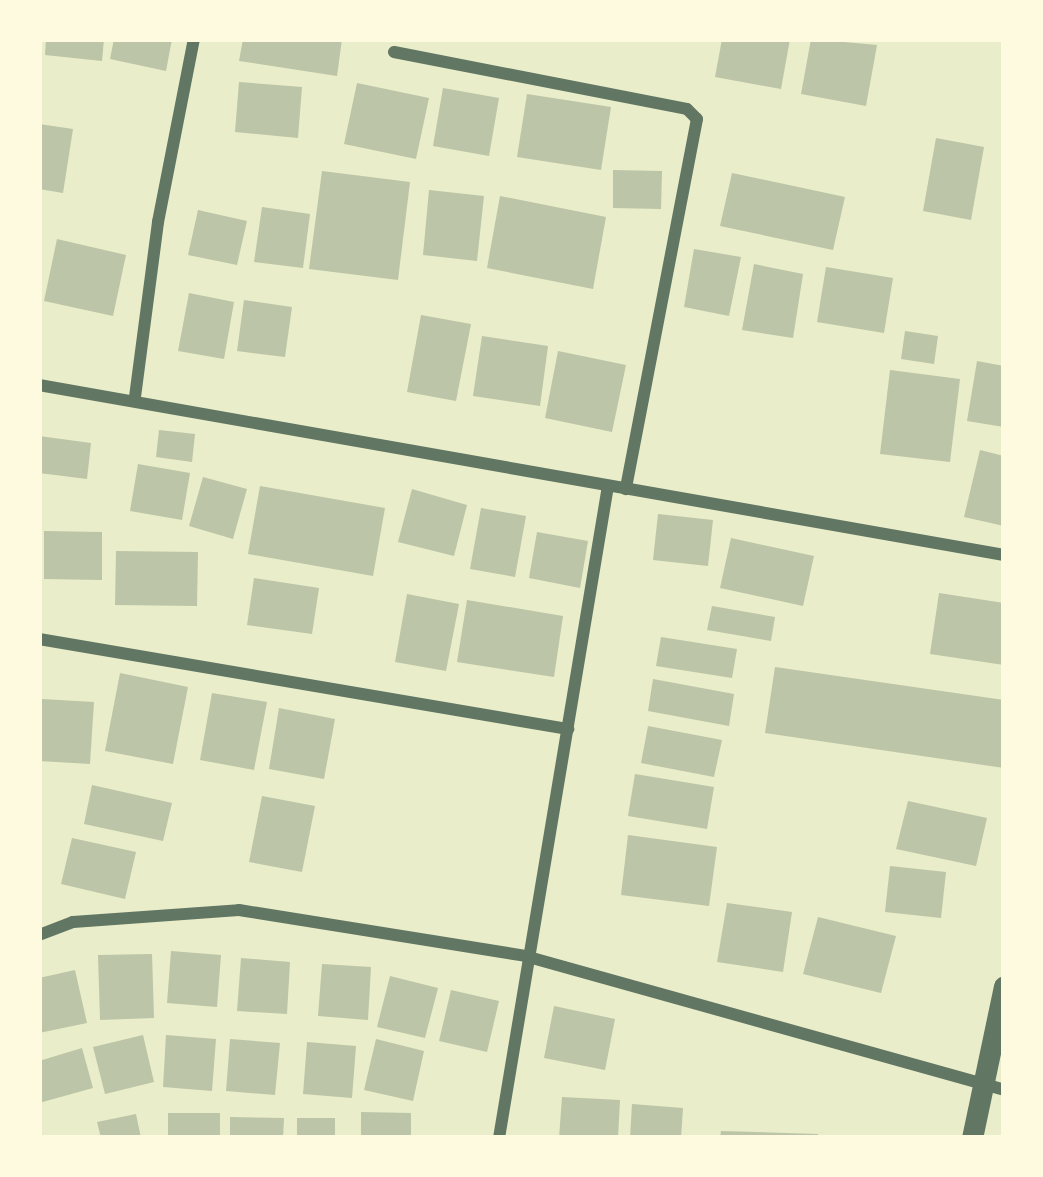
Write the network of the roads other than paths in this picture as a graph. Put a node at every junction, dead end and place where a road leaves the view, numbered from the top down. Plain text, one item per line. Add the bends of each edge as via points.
1 (194, 39) edge
2 (394, 52) dead end
3 (39, 385) edge
4 (134, 397) junction
5 (608, 486) junction
6 (626, 490) junction
7 (1004, 555) edge
8 (39, 639) edge
9 (568, 729) junction
10 (39, 935) edge
11 (525, 956) junction
12 (1004, 986) edge
13 (980, 1086) junction
14 (1004, 1090) edge
15 (499, 1138) edge
16 (972, 1138) edge

1 - 4 street
2 - 6 street via 687,109 697,119
3 - 4 street
4 - 5 street
5 - 6 street
5 - 9 street
6 - 7 street
8 - 9 street
9 - 11 street
10 - 11 street via 74,922 239,910
11 - 13 street
11 - 15 street
12 - 13 street
13 - 14 street
13 - 16 street

